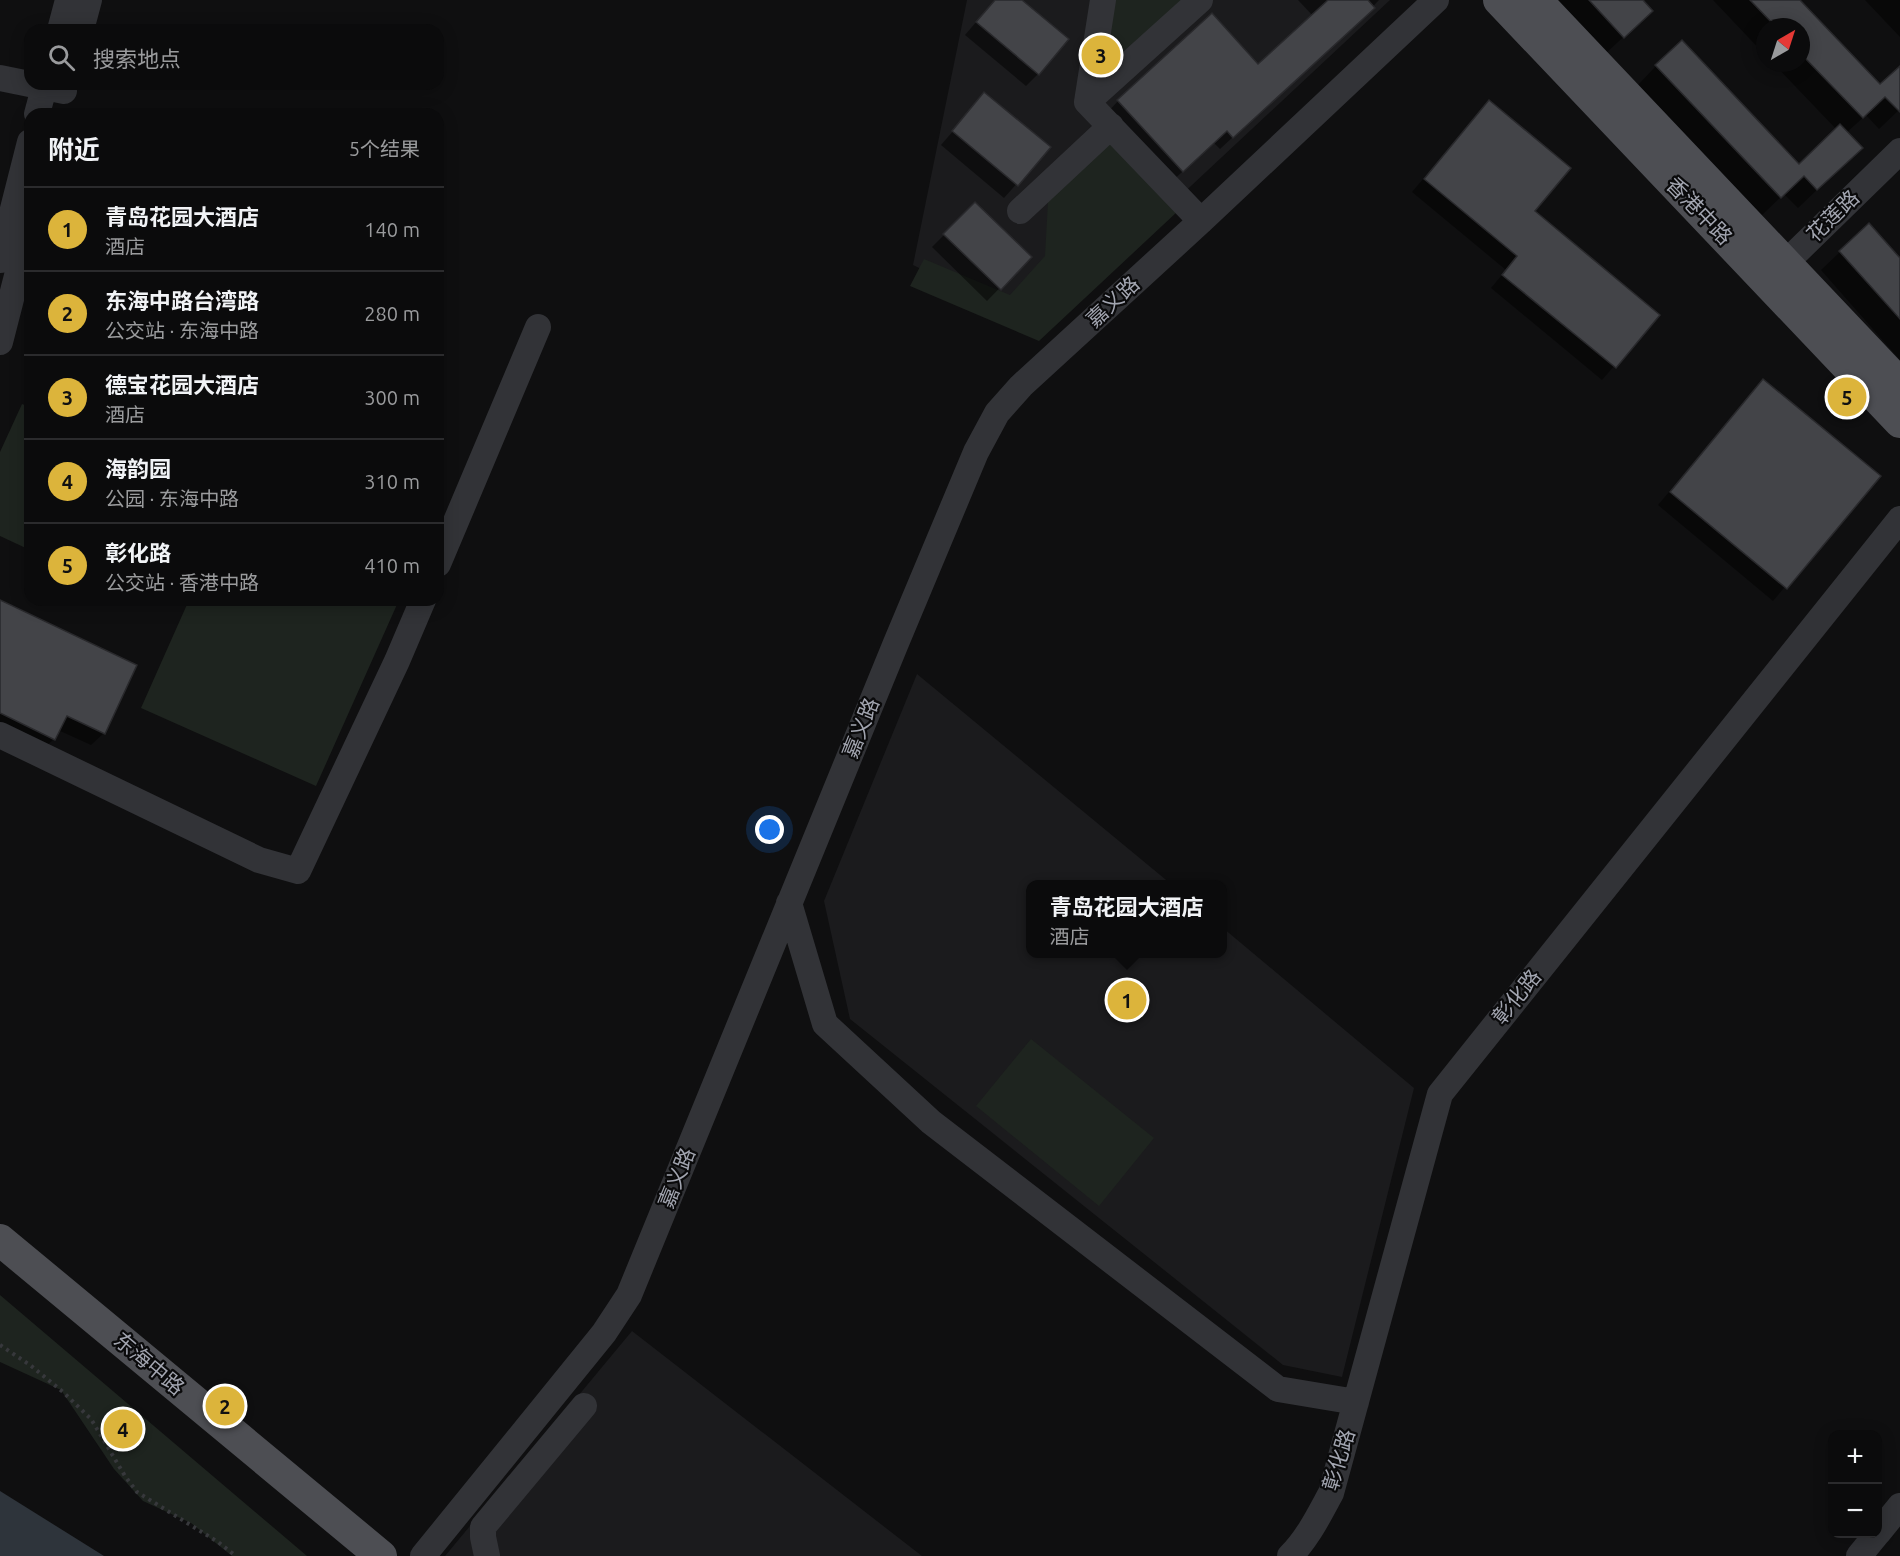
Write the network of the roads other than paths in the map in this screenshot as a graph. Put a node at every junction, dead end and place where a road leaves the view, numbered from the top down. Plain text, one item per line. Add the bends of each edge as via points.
1 (68, 0) edge
2 (89, 0) edge
3 (1103, 0) edge
4 (1200, 0) edge
5 (1436, 0) edge
6 (1499, 0) edge
7 (1536, 0) edge
8 (62, 24) edge
9 (83, 24) edge
10 (0, 78) edge
11 (24, 84) edge
12 (56, 92) edge
13 (1087, 102) junction
14 (42, 108) edge
15 (1111, 126) junction
16 (1900, 151) edge
17 (24, 166) edge
18 (1020, 211) dead end
19 (1202, 221) junction
20 (24, 248) edge
21 (0, 260) edge
22 (1776, 272) junction
23 (538, 327) dead end
24 (0, 342) edge
25 (1900, 384) edge
26 (1900, 423) edge
27 (1900, 519) edge
28 (444, 550) edge
29 (420, 606) edge
30 (0, 735) edge
31 (789, 903) junction
32 (0, 1240) edge
33 (0, 1266) edge
34 (1356, 1402) junction
35 (584, 1406) dead end
36 (1900, 1506) edge
37 (1882, 1527) edge
38 (1873, 1538) edge
39 (350, 1556) edge
40 (381, 1556) edge
41 (423, 1556) edge
42 (487, 1556) edge
43 (1290, 1556) edge
44 (1858, 1556) edge

1 - 8 street
2 - 9 street
3 - 13 street
4 - 13 street
5 - 19 street, 嘉义路
6 - 22 main road, 香港中路
7 - 22 main road, 香港中路
10 - 11 street
12 - 14 street
13 - 15 street
15 - 18 street
15 - 19 street
16 - 22 street, 花莲路
17 - 21 street
19 - 31 street, 嘉义路 via 1021,386 997,413 900,632
20 - 24 street
22 - 25 main road, 香港中路
22 - 26 main road, 香港中路
23 - 28 street
27 - 34 street, 彰化路 via 1440,1094
29 - 30 street via 298,871 259,860
31 - 34 street via 825,1024 931,1122 1278,1389
31 - 41 street, 嘉义路 via 629,1295 604,1333
32 - 40 main road, 东海中路
33 - 39 main road, 东海中路
34 - 43 street, 彰化路 via 1331,1493
35 - 42 street via 483,1527
36 - 37 street
38 - 44 street

